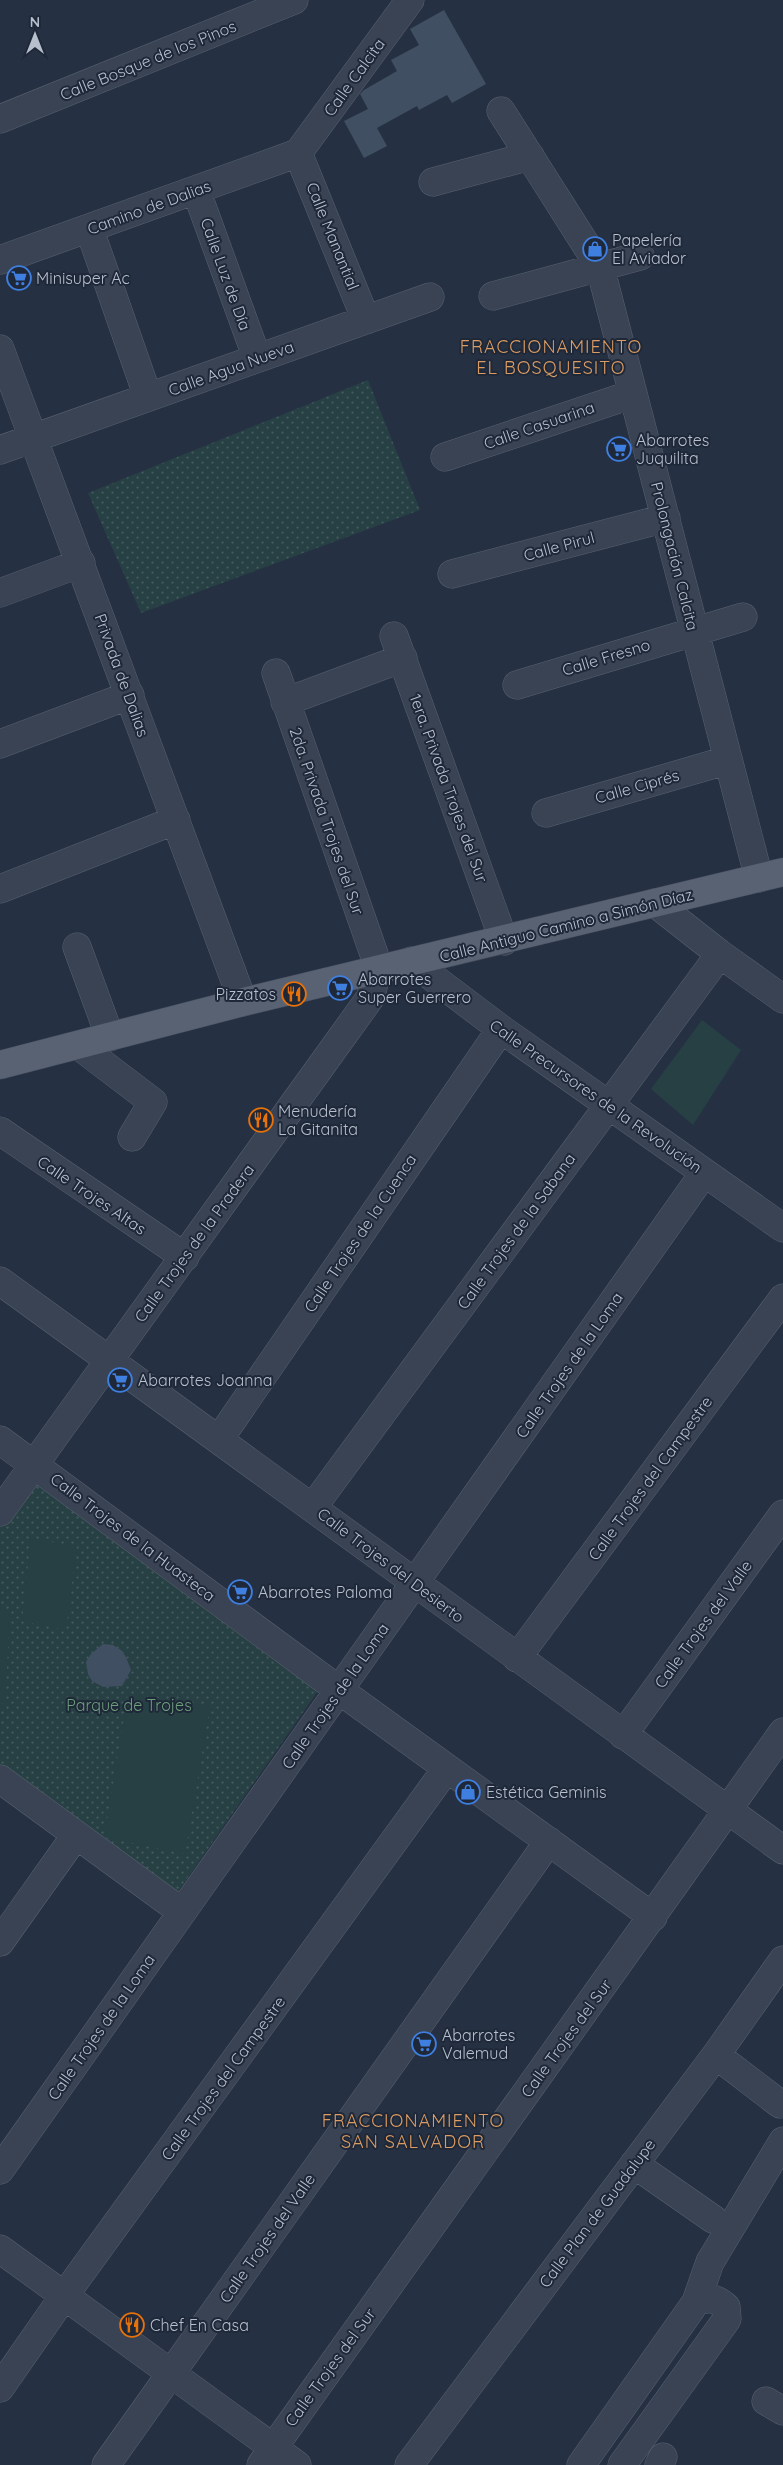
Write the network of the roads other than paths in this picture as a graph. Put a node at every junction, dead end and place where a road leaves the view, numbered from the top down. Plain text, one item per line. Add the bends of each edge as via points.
1 (294, 0) edge
2 (396, 6) edge
3 (501, 111) dead end
4 (0, 119) edge
5 (298, 153) junction
6 (530, 156) junction
7 (434, 182) dead end
8 (196, 190) junction
9 (89, 228) junction
10 (640, 256) dead end
11 (0, 260) edge
12 (600, 267) junction
13 (493, 296) dead end
14 (430, 297) dead end
15 (366, 320) junction
16 (0, 349) edge
17 (257, 358) junction
18 (634, 394) junction
19 (148, 397) junction
20 (33, 438) junction
21 (0, 450) edge
22 (445, 457) dead end
23 (666, 518) junction
24 (80, 563) junction
25 (452, 574) dead end
26 (0, 593) edge
27 (743, 617) dead end
28 (694, 630) junction
29 (276, 673) dead end
30 (517, 685) dead end
31 (130, 695) junction
32 (285, 702) junction
33 (0, 744) edge
34 (728, 760) junction
35 (546, 812) dead end
36 (176, 820) junction
37 (771, 875) edge
38 (0, 888) edge
39 (654, 903) junction
40 (504, 941) junction
41 (78, 947) dead end
42 (720, 954) junction
43 (412, 961) junction
44 (378, 969) junction
45 (783, 999) edge
46 (243, 1002) junction
47 (501, 1028) junction
48 (110, 1037) junction
49 (78, 1045) junction
50 (0, 1064) edge
51 (609, 1105) junction
52 (0, 1131) edge
53 (132, 1137) dead end
54 (704, 1173) junction
55 (783, 1228) edge
56 (185, 1257) junction
57 (0, 1281) edge
58 (783, 1298) edge
59 (110, 1360) junction
60 (220, 1438) junction
61 (0, 1440) edge
62 (35, 1464) junction
63 (313, 1507) junction
64 (0, 1512) edge
65 (783, 1514) edge
66 (414, 1583) junction
67 (517, 1658) junction
68 (339, 1690) junction
69 (783, 1732) edge
70 (623, 1734) junction
71 (447, 1768) junction
72 (0, 1779) edge
73 (727, 1811) junction
74 (76, 1835) junction
75 (549, 1840) junction
76 (783, 1850) edge
77 (182, 1912) junction
78 (653, 1917) junction
79 (0, 1942) edge
80 (783, 1960) edge
81 (716, 2055) junction
82 (780, 2104) dead end
83 (783, 2141) edge
84 (634, 2164) junction
85 (0, 2170) edge
86 (713, 2219) dead end
87 (0, 2249) edge
88 (64, 2296) junction
89 (696, 2302) junction
90 (171, 2373) junction
91 (0, 2388) edge
92 (267, 2457) edge
93 (106, 2465) edge
94 (297, 2465) edge
95 (409, 2465) edge
96 (581, 2465) edge
97 (622, 2465) edge

1 - 4 street, Calle Bosque de los Pinos
2 - 5 street, Calle Calcita
3 - 6 street, Prolongación Calcita
5 - 8 street, Camino de Dalias
5 - 15 street, Calle Manantial
6 - 7 street
6 - 12 street, Prolongación Calcita
8 - 9 street, Camino de Dalias
8 - 17 street, Calle Luz de Día
9 - 11 street, Camino de Dalias
9 - 19 street
10 - 12 street
12 - 13 street
12 - 18 street, Prolongación Calcita
14 - 15 street, Calle Agua Nueva
15 - 17 street, Calle Agua Nueva
16 - 20 street, Privada de Dalias
17 - 19 street, Calle Agua Nueva
18 - 22 street, Calle Casuarina
18 - 23 street, Prolongación Calcita
19 - 20 street, Calle Agua Nueva
20 - 21 street, Calle Agua Nueva
20 - 24 street, Privada de Dalias
23 - 25 street, Calle Pirul
23 - 28 street, Prolongación Calcita
24 - 26 street
24 - 31 street, Privada de Dalias
27 - 28 street, Calle Fresno
28 - 30 street, Calle Fresno
28 - 34 street, Prolongación Calcita
29 - 32 street, 2da. Privada Trojes del Sur
31 - 33 street
31 - 36 street, Privada de Dalias
32 - 40 street, 1era. Privada Trojes del Sur via 398,647
32 - 44 street, 2da. Privada Trojes del Sur
34 - 35 street, Calle Ciprés
34 - 37 street, Prolongación Calcita
36 - 38 street
36 - 46 street, Privada de Dalias
37 - 39 main road, Calle Antiguo Camino a Simón Díaz
39 - 40 main road, Calle Antiguo Camino a Simón Díaz
39 - 42 street
40 - 43 main road, Calle Antiguo Camino a Simón Díaz
41 - 48 street
42 - 45 street
42 - 51 street, Calle Trojes de la Sabana
43 - 44 main road, Calle Antiguo Camino a Simón Díaz
43 - 47 street, Calle Precursores de la Revolución
44 - 46 main road, Calle Antiguo Camino a Simón Díaz
44 - 56 street, Calle Trojes de la Pradera via 370,998
46 - 48 main road, Calle Antiguo Camino a Simón Díaz
47 - 51 street, Calle Precursores de la Revolución
47 - 60 street, Calle Trojes de la Cuenca
48 - 49 main road, Calle Antiguo Camino a Simón Díaz
49 - 50 main road, Calle Antiguo Camino a Simón Díaz
49 - 53 street via 153,1102
51 - 54 street, Calle Precursores de la Revolución
51 - 63 street, Calle Trojes de la Sabana
52 - 56 street, Calle Trojes Altas
54 - 55 street, Calle Precursores de la Revolución
54 - 66 street, Calle Trojes de la Loma
56 - 59 street, Calle Trojes de la Pradera
57 - 59 street, Calle Trojes del Desierto
58 - 67 street, Calle Trojes del Campestre
59 - 60 street, Calle Trojes del Desierto
59 - 62 street, Calle Trojes de la Pradera
60 - 63 street, Calle Trojes del Desierto
61 - 62 street, Calle Trojes de la Huasteca
62 - 64 street, Calle Trojes de la Pradera
62 - 68 street, Calle Trojes de la Huasteca
63 - 66 street, Calle Trojes del Desierto
65 - 70 street, Calle Trojes del Valle
66 - 67 street, Calle Trojes del Desierto
66 - 68 street, Calle Trojes de la Loma
67 - 70 street, Calle Trojes del Desierto
68 - 71 street, Calle Trojes de la Huasteca
68 - 77 street, Calle Trojes de la Loma
69 - 73 street, Calle Trojes del Sur
70 - 73 street, Calle Trojes del Desierto
71 - 75 street, Calle Trojes de la Huasteca
71 - 88 street, Calle Trojes del Campestre
72 - 74 street
73 - 76 street, Calle Trojes del Desierto
73 - 78 street, Calle Trojes del Sur
74 - 77 street
74 - 79 street
75 - 78 street, Calle Trojes de la Huasteca
75 - 90 street, Calle Trojes del Valle
77 - 85 street, Calle Trojes de la Loma
78 - 92 street, Calle Trojes del Sur
80 - 81 street, Calle Plan de Guadalupe
81 - 82 street
81 - 84 street, Calle Plan de Guadalupe
83 - 89 street via 710,2262
84 - 86 street
84 - 95 street, Calle Plan de Guadalupe
87 - 88 street
88 - 90 street
88 - 91 street, Calle Trojes del Campestre
89 - 96 street
89 - 97 street via 706,2298 718,2299 726,2307 727,2319
90 - 92 street
90 - 93 street, Calle Trojes del Valle
92 - 94 street

